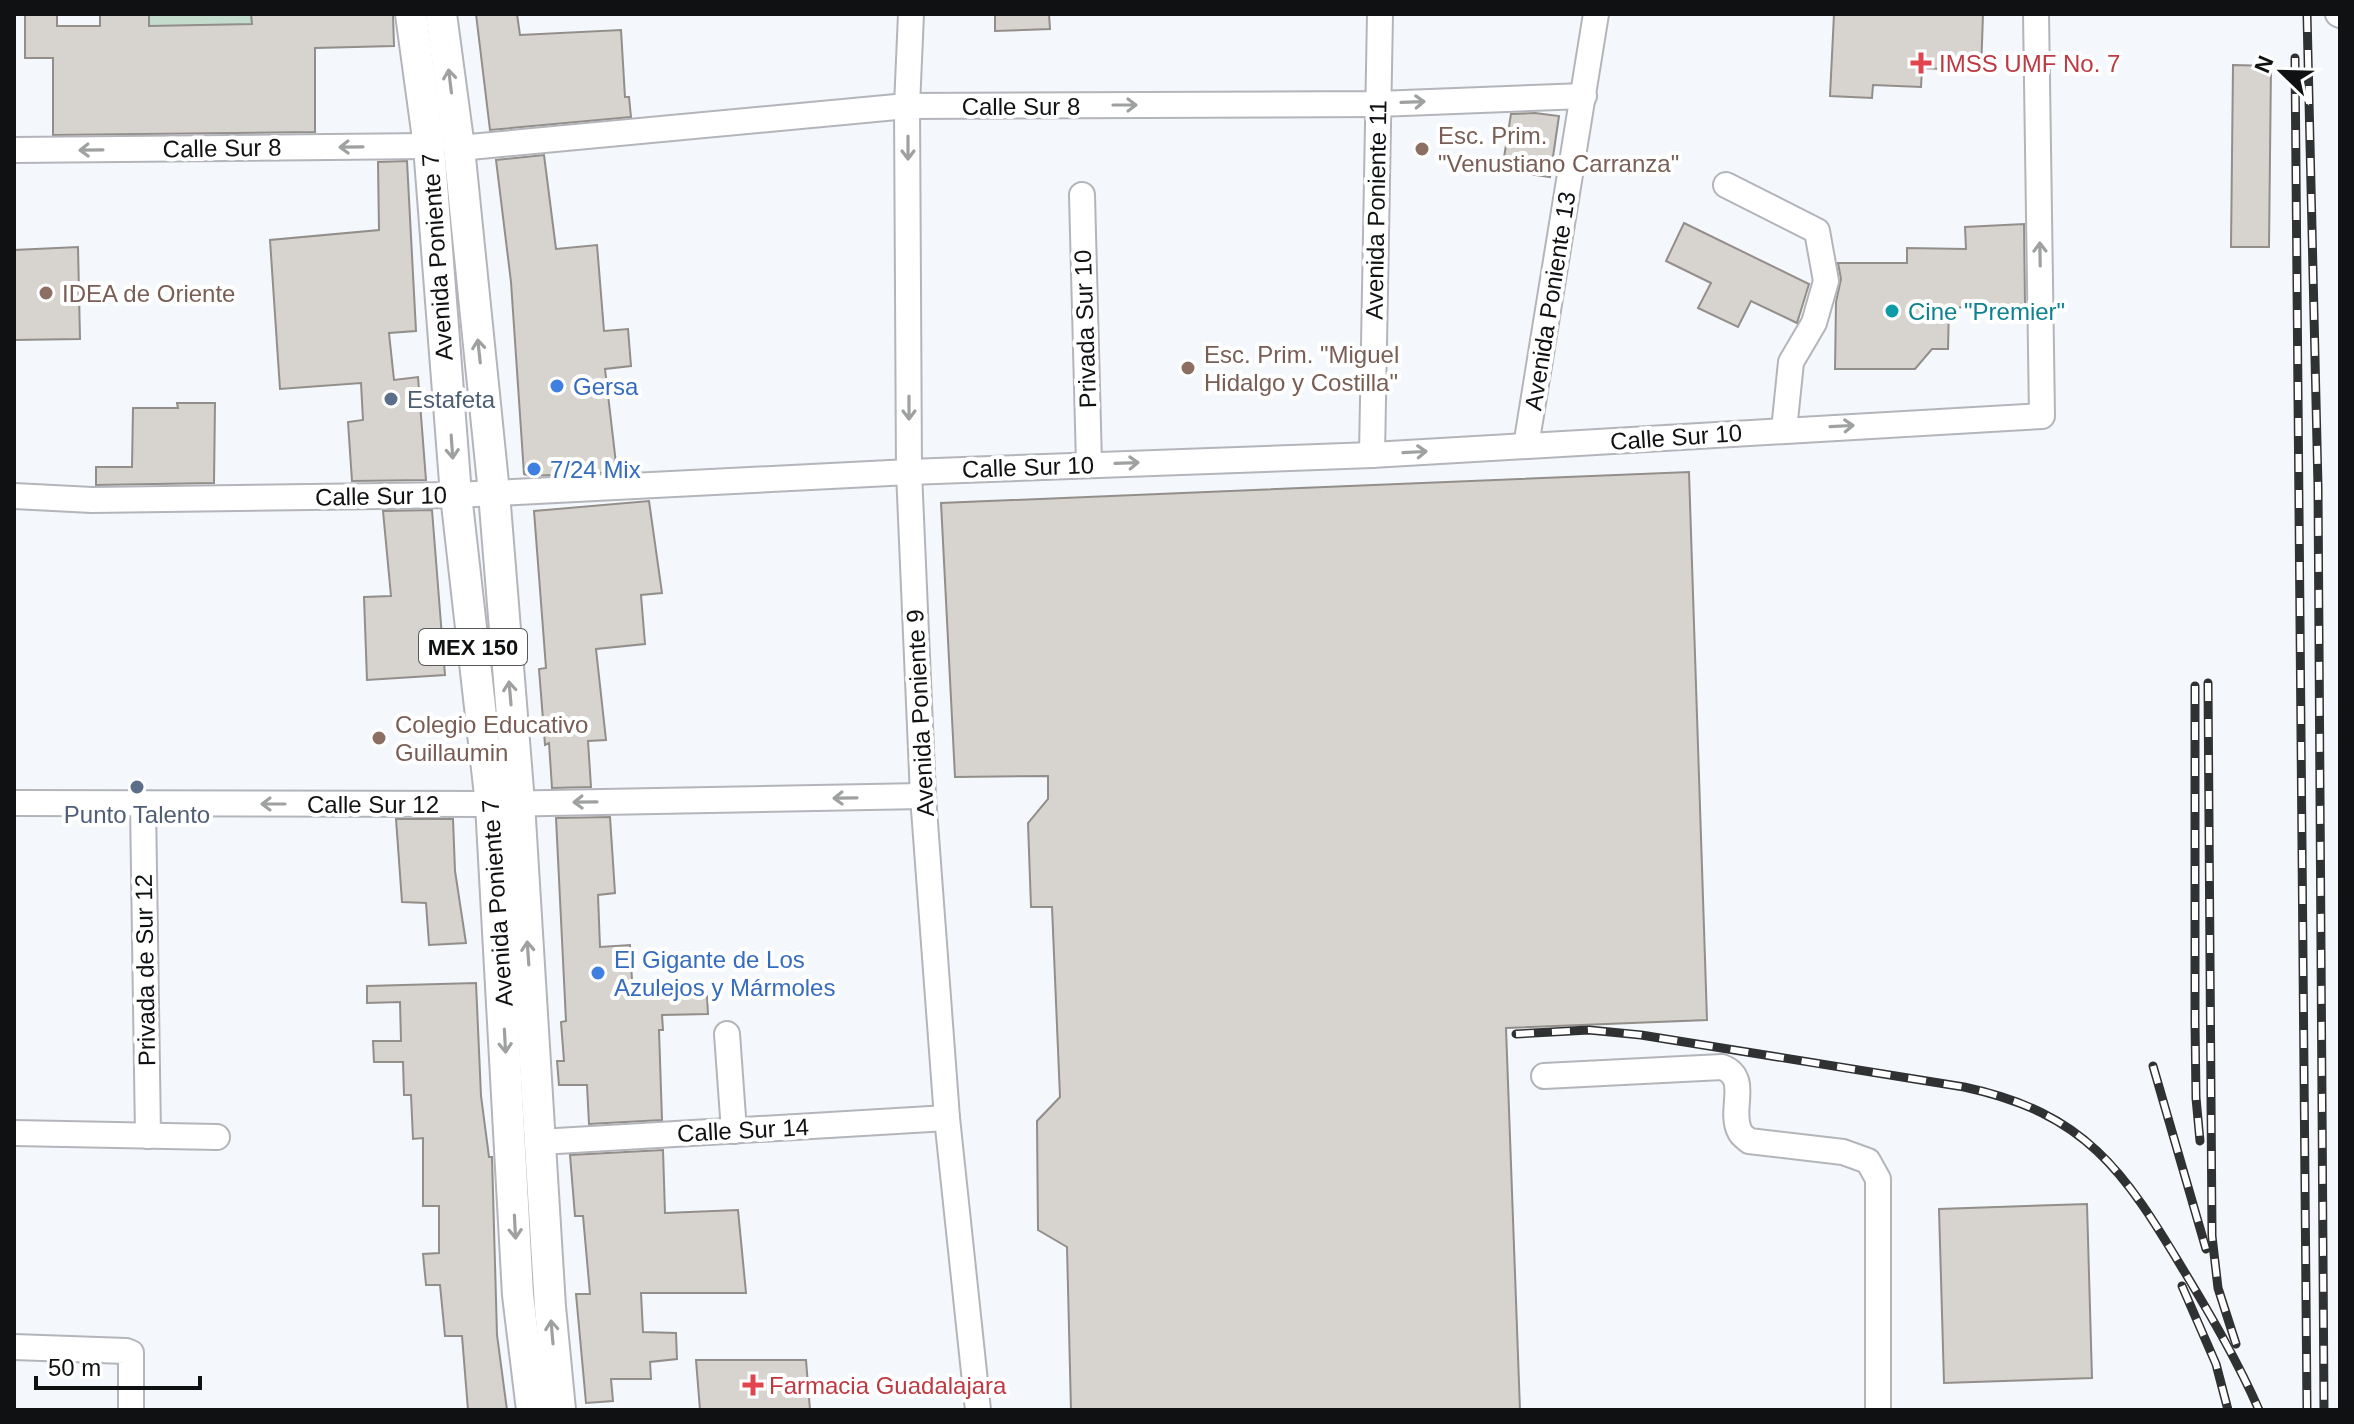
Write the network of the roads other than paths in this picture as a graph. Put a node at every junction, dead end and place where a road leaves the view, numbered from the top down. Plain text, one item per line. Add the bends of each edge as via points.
1 (411, 14) edge
2 (441, 14) edge
3 (911, 14) edge
4 (1380, 14) edge
5 (1596, 14) edge
6 (2036, 14) edge
7 (1584, 96) junction
8 (1378, 104) junction
9 (907, 106) junction
10 (444, 147) junction
11 (14, 150) edge
12 (1726, 185) dead end
13 (1082, 195) dead end
14 (1784, 430) junction
15 (1526, 446) junction
16 (1372, 455) junction
17 (1089, 464) junction
18 (909, 472) junction
19 (494, 493) junction
20 (456, 495) junction
21 (14, 496) edge
22 (923, 796) junction
23 (14, 803) edge
24 (505, 803) junction
25 (143, 805) junction
26 (727, 1034) dead end
27 (1544, 1076) dead end
28 (947, 1118) junction
29 (734, 1131) junction
30 (14, 1133) edge
31 (148, 1136) junction
32 (217, 1137) dead end
33 (540, 1142) junction
34 (14, 1347) edge
35 (131, 1410) edge
36 (532, 1410) edge
37 (560, 1410) edge
38 (978, 1410) edge
39 (1878, 1410) edge

1 - 10 main road, Avenida Poniente 7 / MEX 150
10 -> 2 main road, Avenida Poniente 7 / MEX 150
3 - 9 street, Avenida Poniente 9
4 - 8 street, Avenida Poniente 11
5 - 7 street, Avenida Poniente 13
14 -> 6 street, Calle Sur 10 via 2042,416
8 -> 7 street, Calle Sur 8
7 - 15 street, Avenida Poniente 13
9 -> 8 street, Calle Sur 8
8 - 16 street, Avenida Poniente 11
9 - 10 street, Calle Sur 8
9 -> 18 street, Avenida Poniente 9
10 -> 11 street, Calle Sur 8
19 -> 10 main road, Avenida Poniente 7 / MEX 150
10 -> 20 main road, Avenida Poniente 7 / MEX 150
12 - 14 street via 1817,231 1826,281 1814,323 1791,362
13 - 17 street, Privada Sur 10
14 - 15 street, Calle Sur 10
16 -> 15 street, Calle Sur 10
17 -> 16 street, Calle Sur 10
17 - 18 street, Calle Sur 10
18 - 19 street, Calle Sur 10
18 - 22 street, Avenida Poniente 9
19 - 20 street, Calle Sur 10
24 -> 19 main road, Avenida Poniente 7 / MEX 150
20 - 21 street, Calle Sur 10 via 92,500
20 - 24 main road, Avenida Poniente 7 / MEX 150
22 -> 24 street, Calle Sur 12
22 - 28 street, Avenida Poniente 9
23 - 25 street, Calle Sur 12
24 -> 25 street, Calle Sur 12
33 -> 24 main road, Avenida Poniente 7 / MEX 150
24 -> 36 main road, Avenida Poniente 7 / MEX 150 via 518,1295
25 - 31 street, Privada de Sur 12
26 - 29 street
27 - 39 street via 1722,1067 1737,1079 1736,1116 1749,1141 1843,1152 1868,1161 1878,1179
28 - 29 street, Calle Sur 14
28 - 38 street, Avenida Poniente 9
29 - 33 street, Calle Sur 14
30 - 31 street
31 - 32 street
37 -> 33 main road, Avenida Poniente 7 / MEX 150
34 - 35 street via 131,1353

